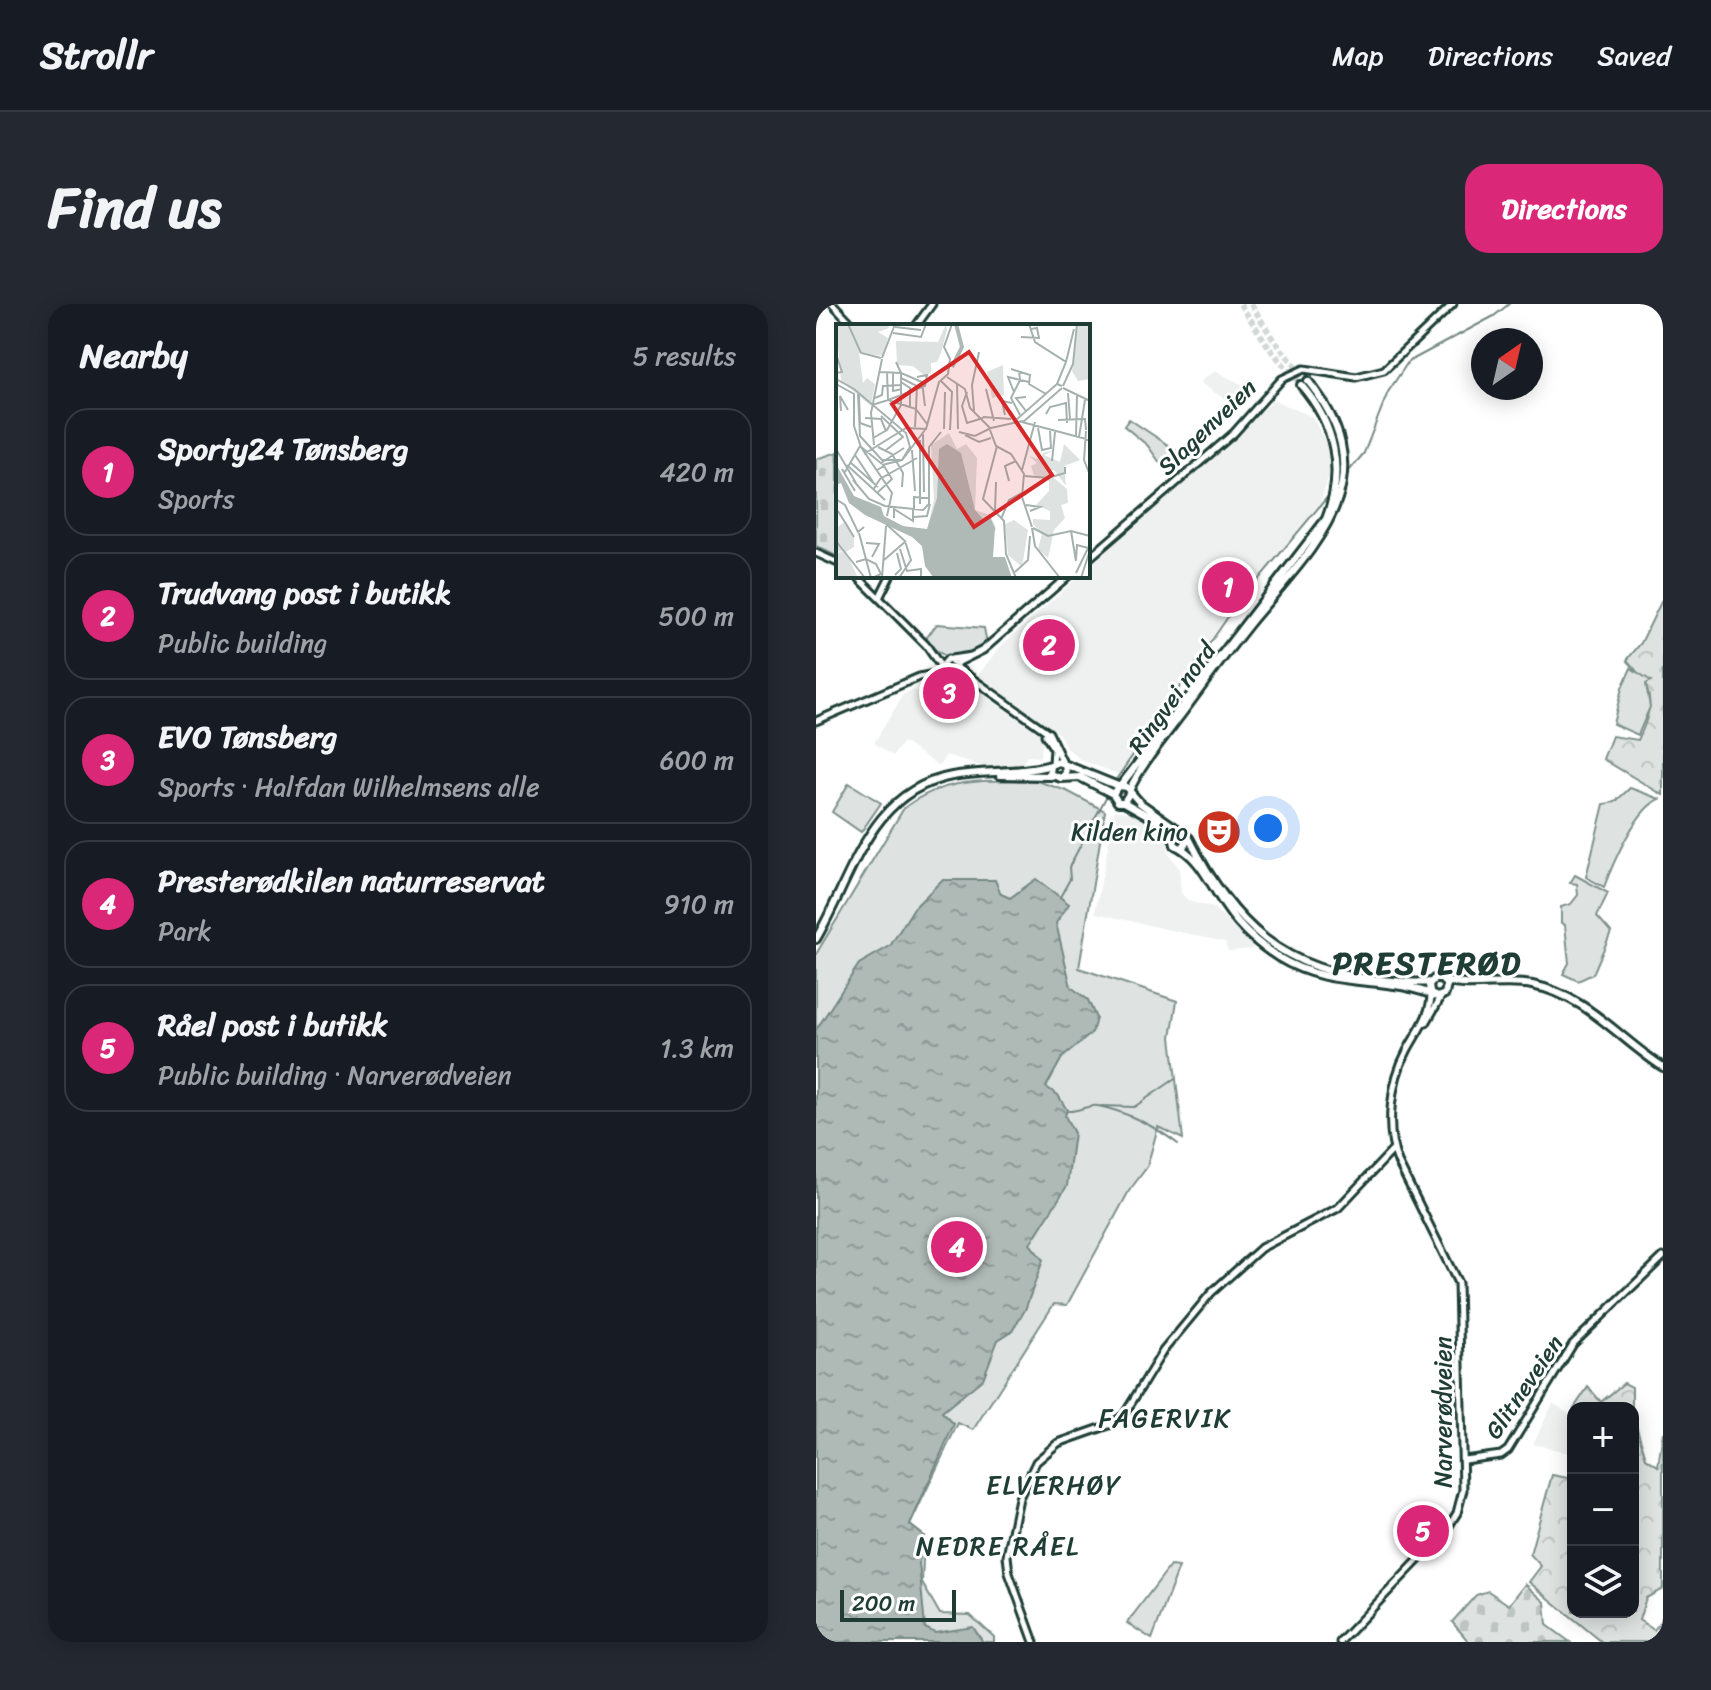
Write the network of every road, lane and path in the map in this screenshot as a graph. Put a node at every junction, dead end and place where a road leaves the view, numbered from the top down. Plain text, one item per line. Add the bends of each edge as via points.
1 (833, 304) edge
2 (932, 304) edge
3 (1453, 304) edge
4 (852, 324) edge
5 (917, 324) edge
6 (1304, 383) tunnel mouth
7 (1340, 481) junction
8 (816, 553) edge
9 (1090, 557) edge
10 (836, 562) edge
11 (859, 578) edge
12 (889, 578) edge
13 (1066, 578) edge
14 (879, 598) junction
15 (949, 665) junction
16 (816, 721) edge
17 (1052, 764) junction
18 (1064, 765) junction
19 (981, 774) junction
20 (1051, 776) junction
21 (1061, 778) junction
22 (1113, 788) junction
23 (1129, 792) junction
24 (1124, 802) junction
25 (1180, 831) junction
26 (1189, 838) junction
27 (1173, 839) junction
28 (1183, 847) junction
29 (816, 939) edge
30 (1445, 981) junction
31 (1431, 982) junction
32 (1504, 982) junction
33 (1430, 993) junction
34 (1444, 994) junction
35 (1420, 1029) junction
36 (1663, 1067) edge
37 (1393, 1150) junction
38 (1663, 1257) edge
39 (1464, 1457) junction
40 (1034, 1642) edge
41 (1340, 1642) edge

1 - 4 main road
2 - 5 main road
3 - 9 main road, Slagenveien via 1395,362 1369,376 1310,369 1289,374 1234,433
6 - 7 main road, Ringvei nord via 1333,423
7 - 22 main road, Ringvei nord via 1315,537
7 - 23 main road, Ringvei nord via 1334,515 1323,536 1226,654
8 - 10 main road
11 - 14 main road
12 - 14 main road
13 - 15 main road via 976,654
14 - 15 main road
15 - 16 main road
15 - 17 main road via 1046,735 1054,749
15 - 18 main road via 1049,733
17 - 18 main road
17 - 19 main road
17 - 20 main road
18 - 21 main road
18 - 22 main road
19 - 20 main road
19 - 29 main road via 925,784 883,814 862,844
20 - 21 main road
21 - 22 main road via 1080,777
22 - 23 main road
22 - 24 main road via 1115,800
23 - 24 main road, Ringvei nord
23 - 25 main road
24 - 27 main road via 1154,819
25 - 26 main road
25 - 27 main road
26 - 28 main road
26 - 31 main road via 1235,911 1281,953 1335,974
27 - 28 main road
28 - 33 main road via 1238,923 1280,958 1328,978
30 - 31 main road
30 - 32 main road
30 - 34 main road
31 - 33 main road
32 - 34 main road
32 - 36 main road via 1537,986 1573,999
33 - 34 main road
33 - 35 main road
34 - 35 main road
35 - 37 main road via 1395,1085
37 - 39 main road, Narverødveien via 1458,1283
37 - 40 main road via 1338,1208 1261,1248 1211,1293 1163,1351 1124,1415 1054,1445 1036,1462 1022,1488 1007,1556
38 - 39 main road, Glitneveien via 1573,1344 1512,1446 1501,1455
39 - 41 main road, Narverødveien via 1461,1502 1449,1528

